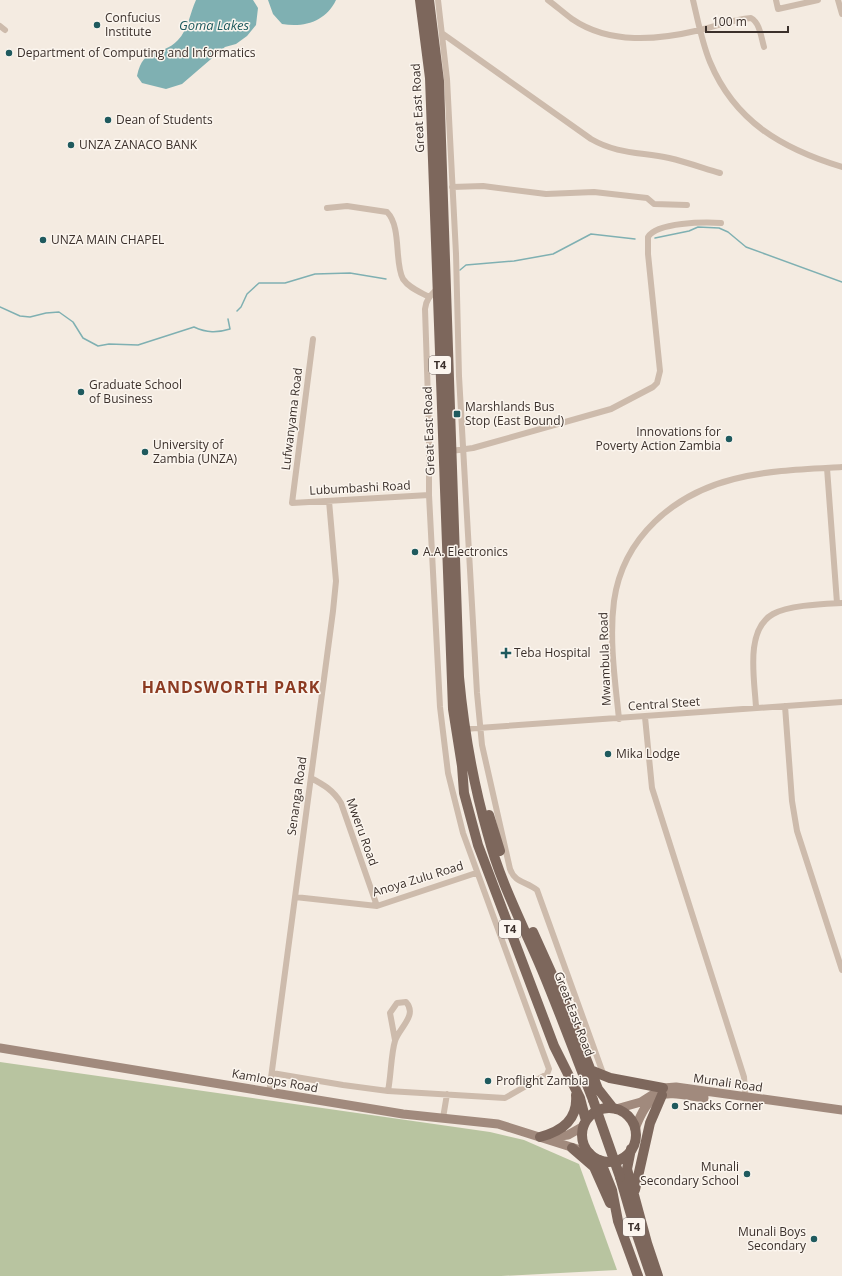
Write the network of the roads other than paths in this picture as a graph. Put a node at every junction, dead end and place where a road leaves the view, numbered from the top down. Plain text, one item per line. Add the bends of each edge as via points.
1 (420, 0) edge
2 (429, 0) edge
3 (438, 0) edge
4 (548, 0) edge
5 (693, 0) edge
6 (776, 0) edge
7 (818, 0) edge
8 (838, 0) edge
9 (842, 14) edge
10 (700, 30) junction
11 (443, 34) junction
12 (764, 47) dead end
13 (842, 167) edge
14 (720, 173) dead end
15 (452, 188) junction
16 (687, 205) dead end
17 (327, 208) dead end
18 (721, 223) dead end
19 (438, 288) junction
20 (429, 297) junction
21 (313, 339) dead end
22 (463, 450) junction
23 (451, 451) junction
24 (842, 467) edge
25 (827, 468) junction
26 (429, 495) junction
27 (329, 501) junction
28 (292, 503) joint
29 (839, 603) edge
30 (842, 702) edge
31 (785, 706) junction
32 (756, 708) junction
33 (645, 717) junction
34 (618, 719) junction
35 (480, 727) junction
36 (460, 730) junction
37 (442, 731) junction
38 (466, 765) junction
39 (311, 778) junction
40 (476, 873) junction
41 (295, 897) junction
42 (377, 906) junction
43 (842, 970) edge
44 (395, 1040) junction
45 (0, 1048) edge
46 (590, 1070) junction
47 (272, 1073) junction
48 (604, 1076) junction
49 (574, 1087) junction
50 (664, 1090) junction
51 (388, 1091) junction
52 (269, 1093) junction
53 (447, 1094) junction
54 (746, 1101) junction
55 (614, 1109) junction
56 (842, 1110) edge
57 (842, 1116) edge
58 (443, 1118) junction
59 (585, 1124) junction
60 (635, 1129) junction
61 (543, 1137) junction
62 (572, 1148) junction
63 (631, 1149) junction
64 (590, 1153) junction
65 (600, 1160) junction
66 (618, 1177) junction
67 (634, 1193) junction
68 (618, 1221) junction
69 (638, 1276) edge
70 (644, 1276) edge
71 (651, 1276) edge
72 (658, 1276) edge

1 - 19 main road, Great East Road / T4 via 430,78
2 - 23 main road, Great East Road / T4 via 439,81
3 - 11 street
4 - 10 street via 573,20 592,30 614,36 663,38
5 - 10 street
6 - 7 street via 778,9
8 - 9 street
10 - 12 street via 751,18 758,26
10 - 13 street via 720,84 752,122 794,150
11 - 14 street via 606,147 668,158
11 - 15 street
15 - 16 street via 483,186 546,194 594,192 646,198 654,204
15 - 22 street
17 - 20 street via 347,206 387,212 392,216 402,277 409,286
18 - 22 street via 695,223 656,229 648,236 660,371 658,383 611,410
19 - 20 street
19 - 36 main road, Great East Road / T4 via 450,643
20 - 26 street via 425,309
21 - 28 street, Lufwanyama Road
22 - 23 street
22 - 35 street
23 - 36 main road, Great East Road / T4
24 - 25 street, Mwambula Road
25 - 29 street
25 - 34 street, Mwambula Road via 758,474 717,484 697,491 679,502 643,532 630,552 614,599 612,627
26 - 27 street, Lubumbashi Road
26 - 37 street
27 - 28 street, Lubumbashi Road
27 - 39 street, Senanga Road via 336,581
29 - 32 street via 785,609 772,614 761,627 754,643 753,659
30 - 31 street, Central Steet
31 - 32 street, Central Steet
31 - 43 street via 792,801 797,831
32 - 33 street, Central Steet
33 - 34 street, Central Steet
33 - 54 street via 652,788 744,1077
34 - 35 street, Central Steet
35 - 36 street, Central Steet
35 - 48 street via 510,869 516,880 537,890
36 - 37 street, Central Steet
36 - 38 main road, Great East Road / T4
37 - 40 street via 455,806
38 - 46 main road, Great East Road / T4 via 481,789 506,871 561,994
38 - 49 main road, Great East Road / T4 via 464,793 486,869 554,1046
38 - 66 main road, Great East Road / T4, bridge via 508,891 542,970
39 - 41 street, Senanga Road
39 - 42 street, Mweru Road via 331,790 341,803
40 - 42 street, Anoya Zulu Road
40 - 53 street via 549,1069 547,1074 505,1098
41 - 42 street, Anoya Zulu Road
41 - 47 street, Senanga Road
44 - 44 street via 411,1013 406,1002 397,1003 390,1013
44 - 51 street
45 - 52 main road, Kamloops Road
46 - 48 main road
46 - 55 main road, Great East Road / T4 via 602,1096
47 - 51 street
47 - 52 street, Senanga Road
48 - 50 main road
49 - 59 main road, Great East Road / T4 via 582,1104
49 - 61 main road via 577,1103 572,1118 560,1130
50 - 54 main road, Munali Road via 676,1094
50 - 55 main road via 641,1102
50 - 60 main road via 644,1107
50 - 67 main road via 650,1123
51 - 53 street
52 - 58 main road, Kamloops Road
53 - 58 street
54 - 56 main road, Munali Road
54 - 57 main road, Munali Road
55 - 59 main road via 595,1112
55 - 60 main road via 630,1119
58 - 61 main road, Kamloops Road via 498,1124
59 - 61 main road, Kamloops Road via 568,1135
59 - 64 main road via 582,1137
60 - 63 main road via 635,1143
61 - 62 main road, Kamloops Road
62 - 64 main road, Kamloops Road
62 - 68 main road via 594,1167
63 - 65 main road via 618,1160
63 - 67 main road, T4 via 628,1168
64 - 65 main road
65 - 68 main road, T4 via 612,1190
66 - 70 main road, Great East Road / T4 via 631,1236
66 - 71 main road, Great East Road / T4
67 - 72 main road, T4
68 - 69 main road, T4

